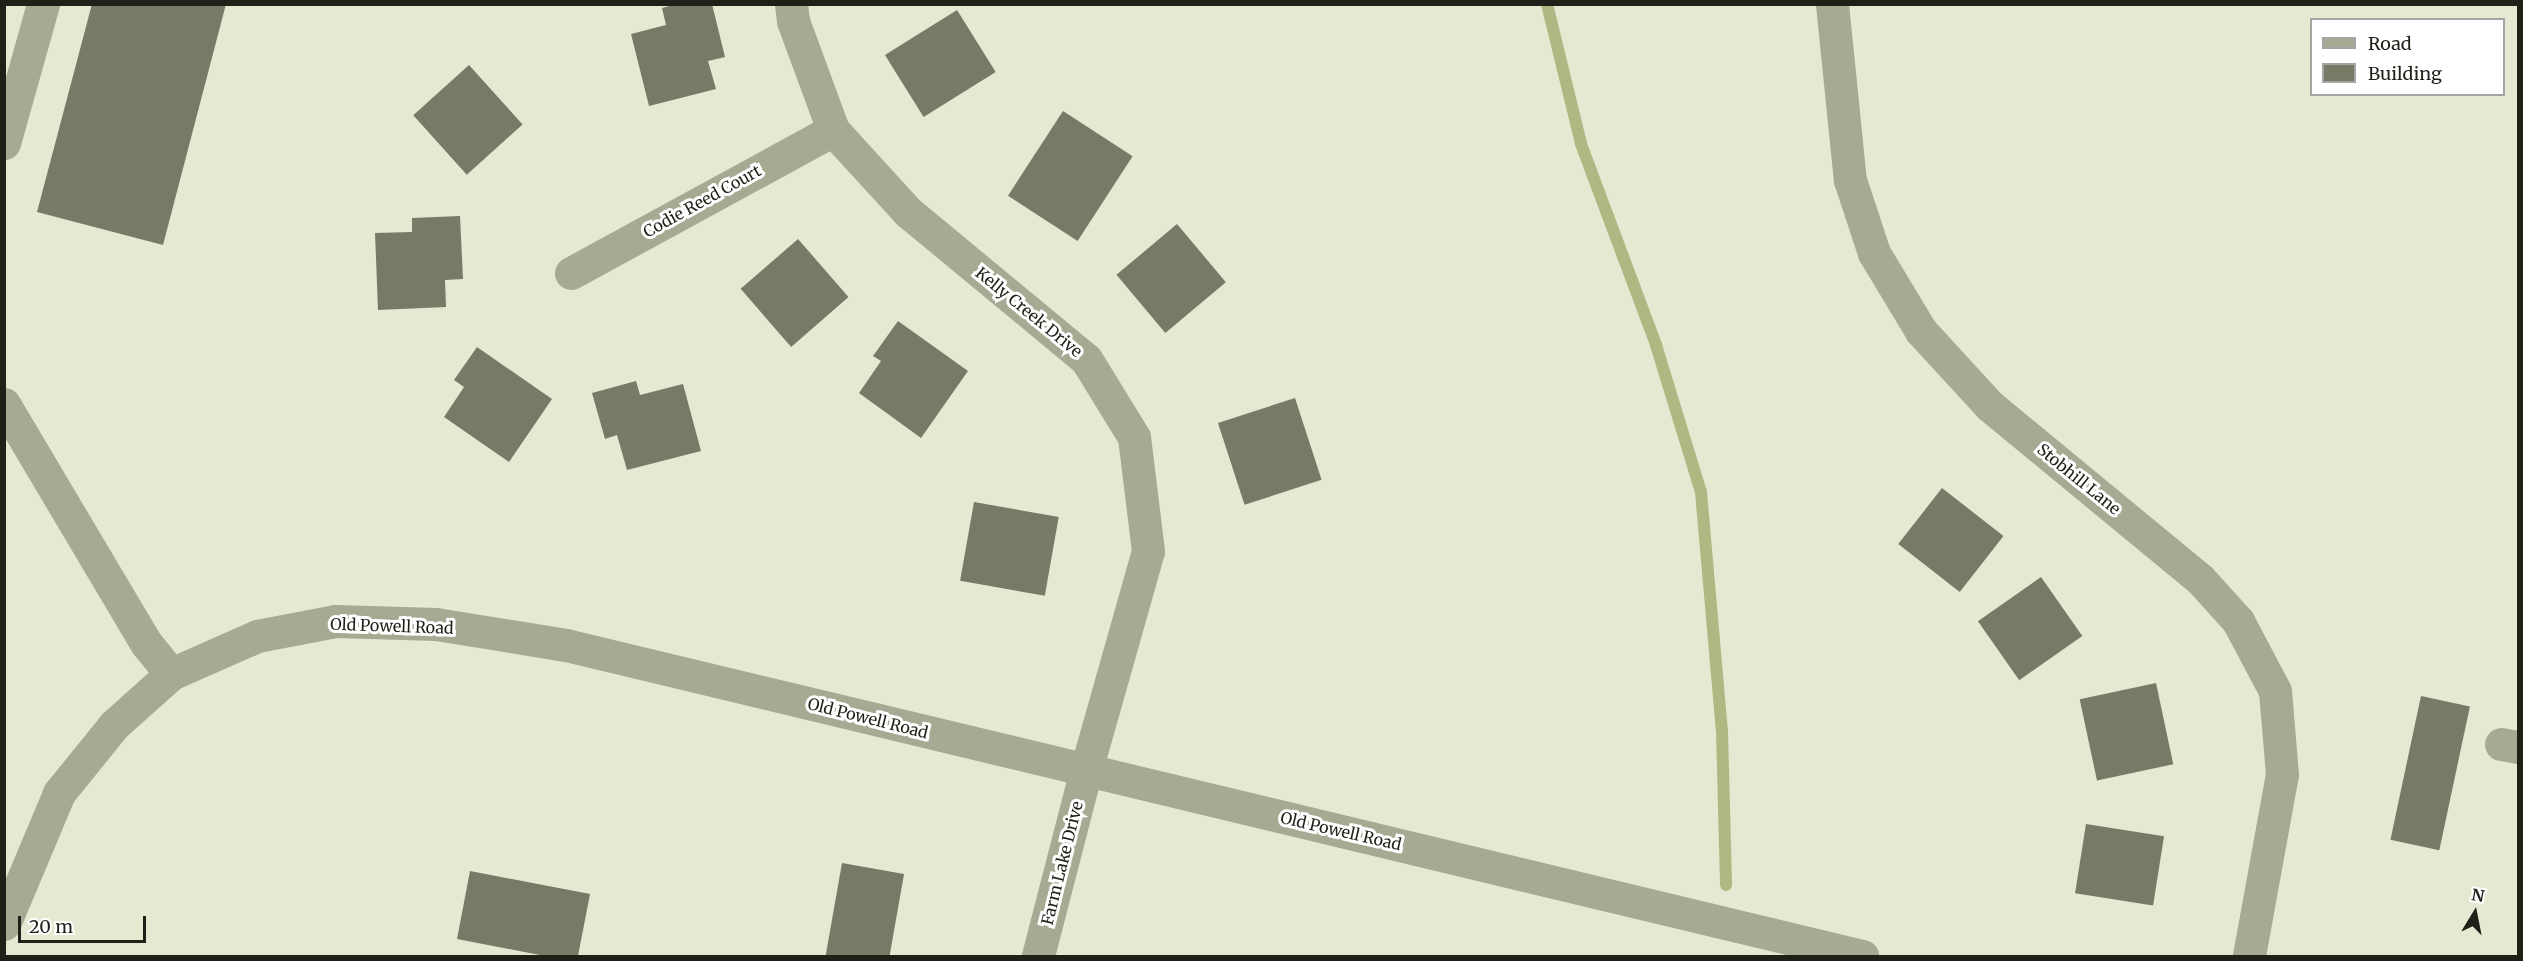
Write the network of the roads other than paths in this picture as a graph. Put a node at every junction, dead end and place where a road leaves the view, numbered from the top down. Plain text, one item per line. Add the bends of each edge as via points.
1 (43, 4) edge
2 (790, 4) edge
3 (1832, 4) edge
4 (833, 130) junction
5 (4, 143) edge
6 (570, 273) dead end
7 (4, 404) edge
8 (171, 674) junction
9 (1086, 770) junction
10 (4, 924) edge
11 (1038, 957) edge
12 (1862, 957) edge
13 (2249, 957) edge

1 - 5 street
2 - 4 street, Kelly Creek Drive
3 - 13 street, Stobhill Lane via 1850,180 1874,253 1921,331 1990,406 2200,579 2238,621 2275,691 2282,774
4 - 6 street, Codie Reed Court
4 - 9 street, Kelly Creek Drive via 908,212 1086,359 1134,437 1148,551
7 - 8 street via 146,643
8 - 9 street, Old Powell Road via 257,636 325,623 436,624 566,645
8 - 10 street, Old Powell Road via 114,725 59,793
9 - 11 street, Farm Lake Drive
9 - 12 street, Old Powell Road

